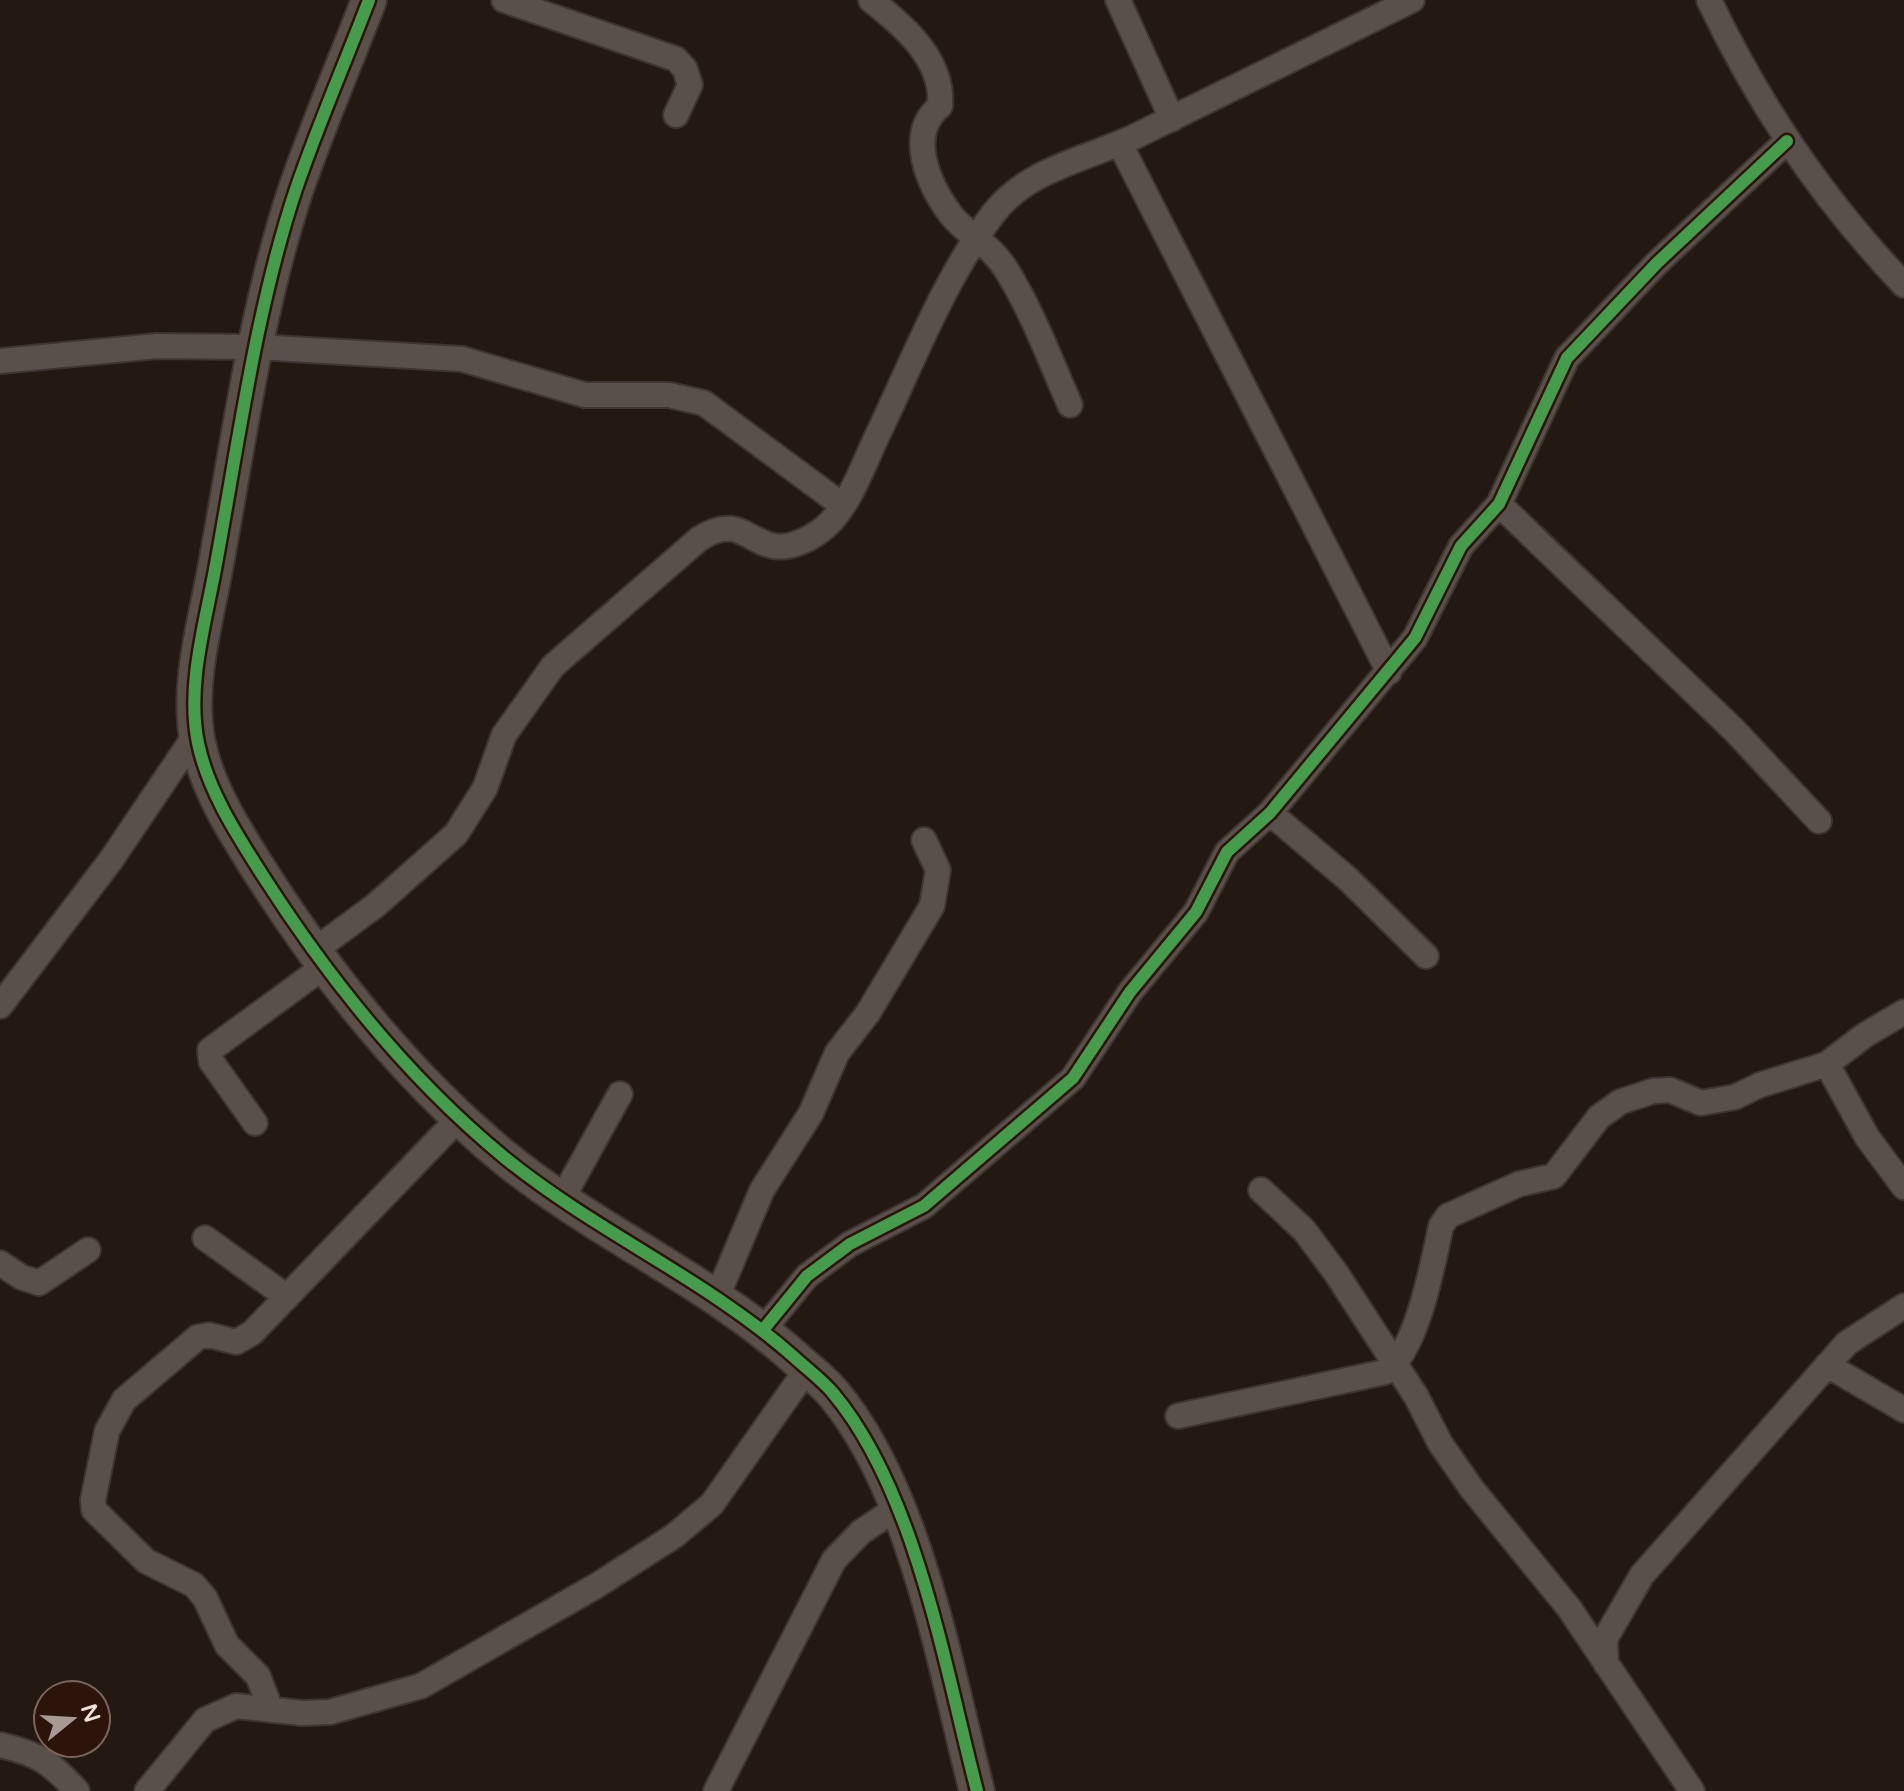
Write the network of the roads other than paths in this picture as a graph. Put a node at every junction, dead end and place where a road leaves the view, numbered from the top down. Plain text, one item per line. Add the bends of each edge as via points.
1 (369, 0) edge
2 (504, 0) edge
3 (871, 0) edge
4 (1118, 0) edge
5 (1412, 0) edge
6 (1709, 0) edge
7 (676, 115) dead end
8 (1172, 119) junction
9 (1787, 141) junction
10 (1120, 144) junction
11 (979, 237) junction
12 (1904, 285) edge
13 (257, 347) junction
14 (0, 361) edge
15 (1070, 405) dead end
16 (1499, 504) junction
17 (842, 505) junction
18 (1389, 672) junction
19 (196, 734) junction
20 (1270, 813) junction
21 (1819, 821) dead end
22 (924, 840) dead end
23 (1426, 956) dead end
24 (320, 957) junction
25 (0, 1006) edge
26 (1904, 1012) edge
27 (1827, 1064) junction
28 (620, 1094) dead end
29 (459, 1118) junction
30 (255, 1123) dead end
31 (1904, 1187) edge
32 (1261, 1190) dead end
33 (562, 1199) junction
34 (205, 1238) dead end
35 (88, 1250) dead end
36 (0, 1263) edge
37 (287, 1297) junction
38 (717, 1297) junction
39 (1904, 1306) edge
40 (763, 1330) junction
41 (1396, 1365) junction
42 (1827, 1365) junction
43 (807, 1369) junction
44 (1904, 1410) edge
45 (1178, 1416) dead end
46 (897, 1508) junction
47 (1606, 1664) junction
48 (271, 1710) junction
49 (0, 1745) edge
50 (77, 1791) edge
51 (147, 1791) edge
52 (716, 1791) edge
53 (977, 1791) edge
54 (1692, 1791) edge

1 - 13 street via 296,190
2 - 7 street via 676,59 690,85
3 - 11 street via 914,37 942,89 940,106 926,117 922,131 925,159 952,216
4 - 8 street
5 - 8 street
6 - 9 street
8 - 10 street
9 - 12 street via 1835,208
9 - 16 street via 1657,263 1567,358
10 - 11 street via 1022,186 994,213
10 - 18 street
11 - 15 street via 1022,296
11 - 17 street
13 - 14 street via 157,346
13 - 17 street via 462,359 585,395 669,395 704,403
13 - 19 street via 199,662
16 - 18 street via 1461,546 1415,638
16 - 21 street via 1735,731
17 - 24 street via 827,526 795,546 776,549 737,529 715,528 646,583 553,666 504,735 485,788 456,834
18 - 20 street
19 - 24 street via 203,763 234,829
19 - 25 street via 111,860
20 - 23 street via 1348,879
20 - 40 street via 1227,852 1196,912 1130,992 1062,1089 924,1206 850,1244 807,1276
22 - 38 street via 938,870 932,906 868,1013 837,1053 811,1113 762,1190
24 - 29 street via 408,1066
24 - 30 street via 210,1050 211,1061
26 - 27 street
27 - 31 street via 1867,1137
27 - 41 street via 1713,1102 1701,1103 1670,1090 1620,1102 1599,1117 1554,1176 1519,1184 1448,1216
28 - 33 street
29 - 33 street
29 - 37 street
32 - 41 street via 1304,1230
33 - 38 street
34 - 37 street
35 - 36 street via 39,1283
37 - 48 street via 243,1340 198,1337 124,1400 107,1431 93,1500 98,1514 146,1561 194,1585 227,1645 258,1676
38 - 40 street
39 - 42 street via 1847,1343
40 - 43 street
41 - 45 street via 1365,1378
41 - 47 street via 1472,1489 1528,1554
42 - 44 street
42 - 47 street via 1642,1575 1605,1639
43 - 46 street via 832,1391 854,1424
43 - 48 street via 712,1504 674,1536 421,1686 330,1712
46 - 52 street via 861,1532 834,1560
46 - 53 street via 918,1566
47 - 54 street
48 - 51 street via 236,1706 216,1712
49 - 50 street via 37,1754

